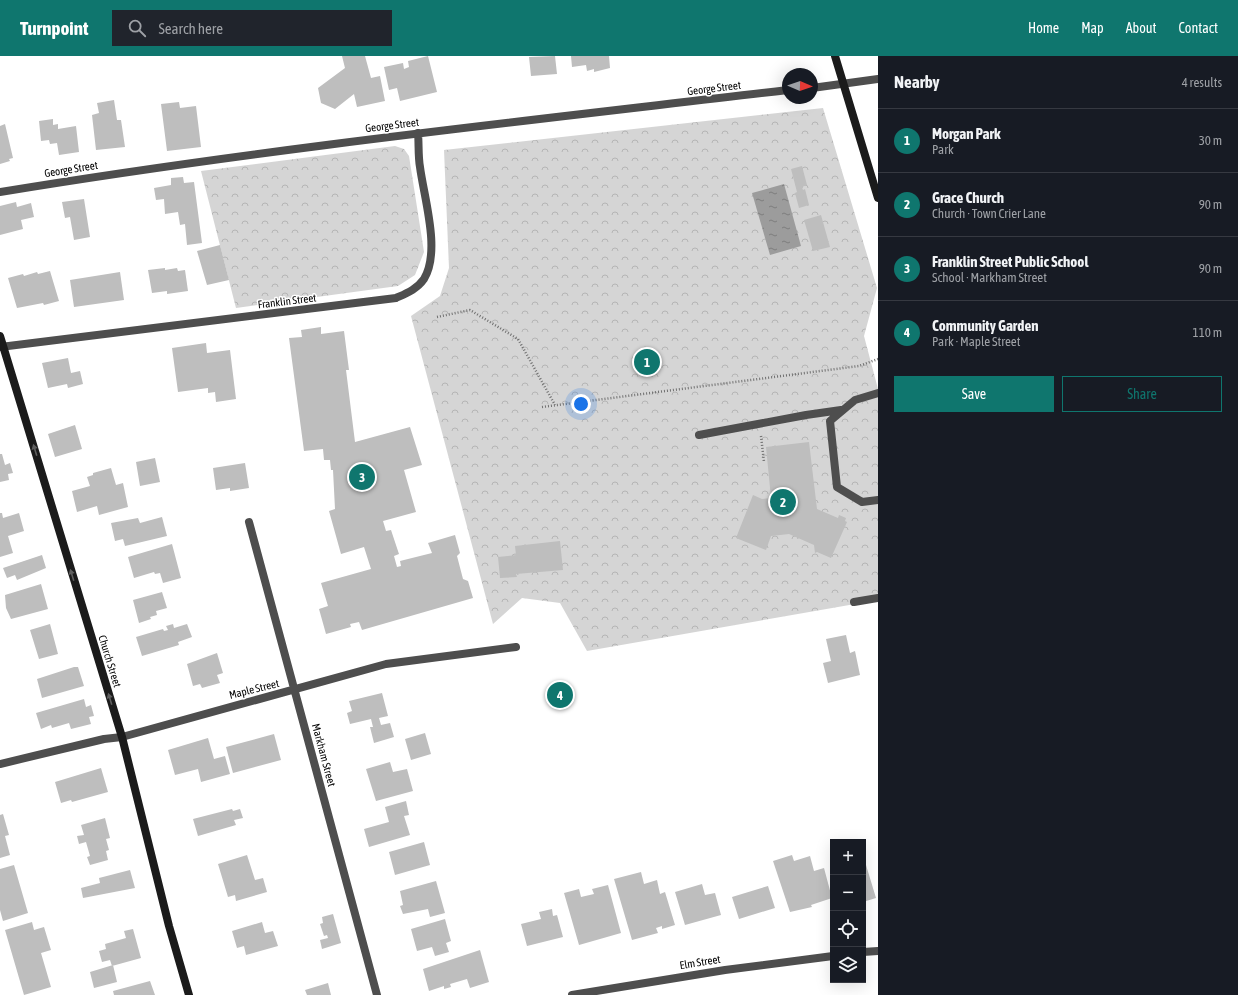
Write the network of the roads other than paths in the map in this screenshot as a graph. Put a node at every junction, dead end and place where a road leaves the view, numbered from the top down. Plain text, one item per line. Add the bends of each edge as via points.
1 (835, 56) edge
2 (878, 79) edge
3 (842, 83) junction
4 (818, 87) edge
5 (782, 91) edge
6 (418, 133) junction
7 (0, 192) edge
8 (878, 198) edge
9 (0, 336) edge
10 (2, 347) edge
11 (878, 393) edge
12 (842, 410) junction
13 (699, 435) dead end
14 (878, 500) edge
15 (249, 522) dead end
16 (878, 598) edge
17 (854, 602) dead end
18 (516, 647) dead end
19 (295, 690) junction
20 (122, 736) junction
21 (0, 764) edge
22 (878, 950) edge
23 (866, 952) edge
24 (830, 956) edge
25 (189, 995) edge
26 (377, 995) edge
27 (572, 995) edge

1 - 3 street
2 - 3 street
3 - 4 street
3 - 8 street
5 - 6 street, George Street
6 - 7 street, George Street via 126,171
6 - 10 street, Franklin Street via 431,237 430,263 424,279 415,289 396,298
9 - 10 street, Church Street
20 -> 10 street, Church Street
11 - 12 street via 854,400
12 - 13 street
12 - 14 street via 830,421 838,487 862,502
15 - 19 street, Markham Street
16 - 17 street
18 - 19 street, Maple Street via 386,664
19 - 20 street, Maple Street
19 - 26 street, Markham Street
20 - 21 street, Maple Street
20 - 25 street, Church Street via 169,926
22 - 23 street
24 - 27 street, Elm Street via 725,970

